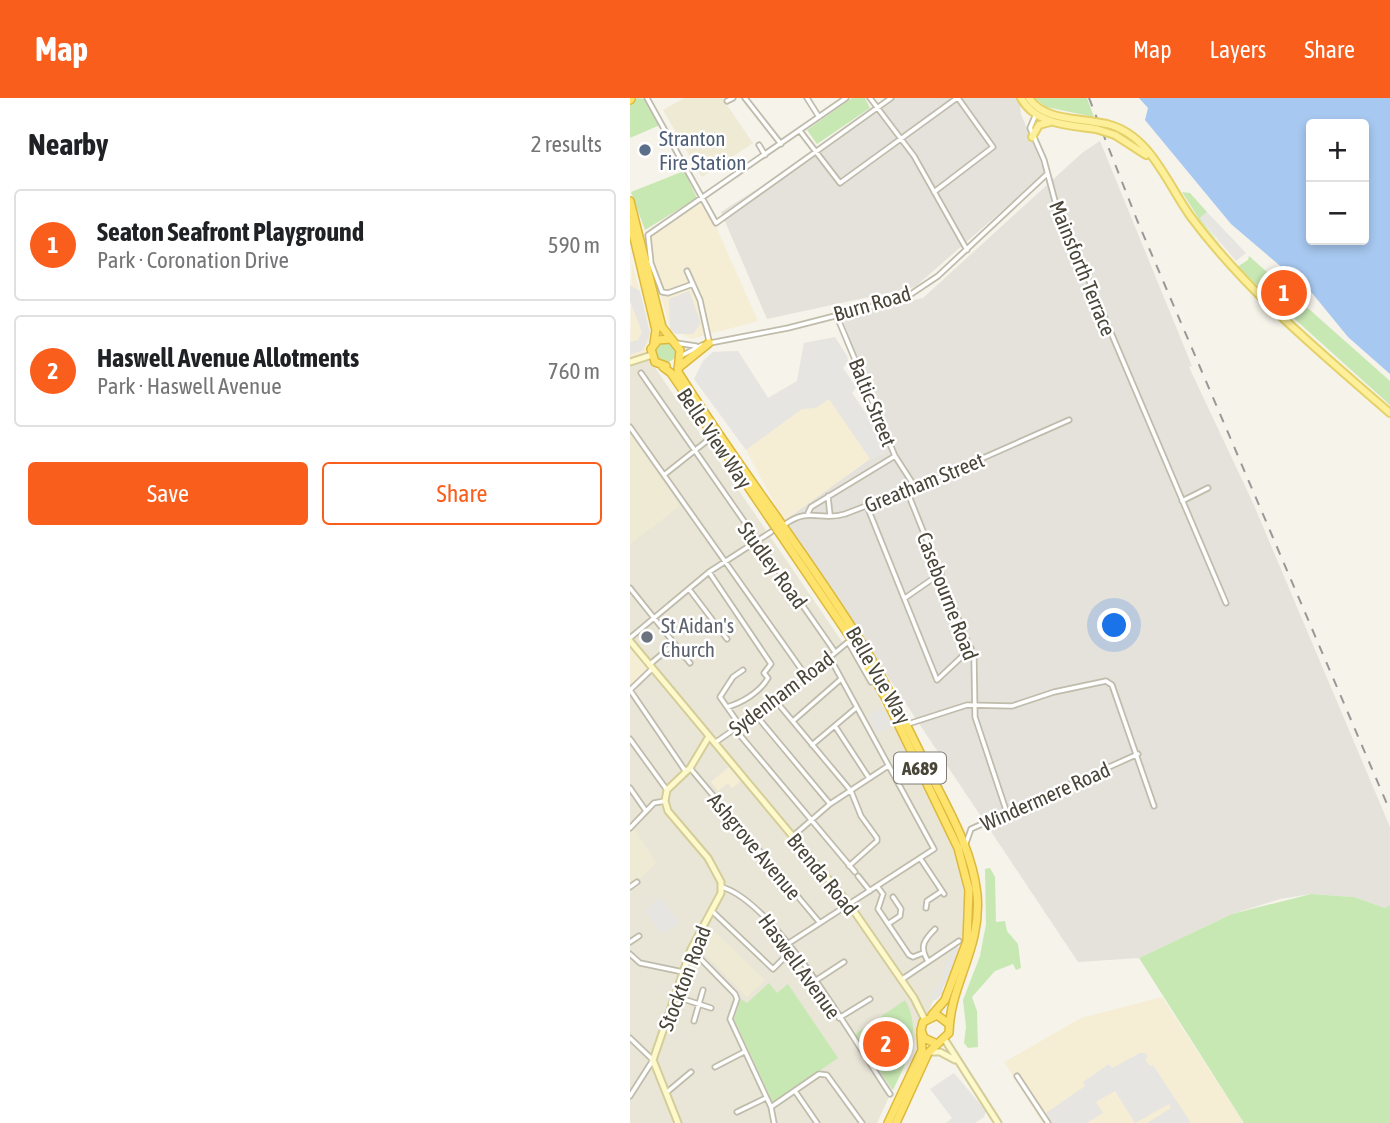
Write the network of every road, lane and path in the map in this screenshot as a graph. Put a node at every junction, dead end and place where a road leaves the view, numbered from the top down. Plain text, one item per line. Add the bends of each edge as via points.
1 (647, 98) edge
2 (733, 98) edge
3 (745, 98) edge
4 (807, 98) edge
5 (846, 98) edge
6 (870, 98) edge
7 (891, 98) edge
8 (958, 98) edge
9 (1021, 98) edge
10 (1028, 98) edge
11 (727, 101) dead end
12 (877, 108) junction
13 (1037, 112) junction
14 (819, 117) junction
15 (1055, 122) junction
16 (1095, 125) junction
17 (800, 131) junction
18 (1032, 137) junction
19 (901, 140) junction
20 (781, 144) junction
21 (759, 145) dead end
22 (816, 150) junction
23 (765, 155) junction
24 (1158, 166) junction
25 (1047, 174) junction
26 (934, 191) junction
27 (703, 199) junction
28 (630, 201) edge
29 (630, 221) edge
30 (967, 250) junction
31 (687, 271) dead end
32 (693, 284) junction
33 (836, 314) junction
34 (673, 341) junction
35 (654, 342) junction
36 (709, 343) junction
37 (698, 346) junction
38 (652, 355) junction
39 (630, 362) edge
40 (679, 362) junction
41 (663, 367) junction
42 (640, 373) dead end
43 (1390, 413) edge
44 (1069, 420) dead end
45 (630, 427) edge
46 (708, 440) dead end
47 (694, 452) junction
48 (895, 456) junction
49 (664, 475) junction
50 (915, 488) junction
51 (1209, 488) dead end
52 (907, 491) junction
53 (828, 496) junction
54 (1182, 501) junction
55 (867, 506) junction
56 (765, 512) joint
57 (808, 513) junction
58 (830, 516) junction
59 (777, 529) junction
60 (756, 542) junction
61 (724, 563) junction
62 (709, 572) junction
63 (941, 573) junction
64 (630, 588) edge
65 (689, 589) junction
66 (905, 599) junction
67 (1226, 603) dead end
68 (653, 619) junction
69 (630, 639) edge
70 (727, 639) dead end
71 (674, 644) junction
72 (971, 648) junction
73 (835, 652) junction
74 (829, 656) junction
75 (690, 663) dead end
76 (650, 667) junction
77 (743, 670) dead end
78 (806, 676) junction
79 (841, 679) junction
80 (871, 682) dead end
81 (630, 690) edge
82 (775, 700) junction
83 (974, 704) junction
84 (727, 707) junction
85 (857, 708) junction
86 (755, 714) junction
87 (793, 722) junction
88 (739, 724) junction
89 (903, 725) junction
90 (835, 726) junction
91 (734, 728) junction
92 (708, 737) junction
93 (630, 740) edge
94 (714, 743) junction
95 (812, 745) junction
96 (1138, 754) junction
97 (888, 766) junction
98 (688, 770) junction
99 (869, 778) junction
100 (630, 788) edge
101 (667, 790) junction
102 (851, 791) junction
103 (665, 801) junction
104 (830, 804) junction
105 (1154, 806) dead end
106 (646, 811) junction
107 (1007, 813) junction
108 (811, 821) junction
109 (630, 828) edge
110 (793, 836) junction
111 (966, 848) junction
112 (920, 858) junction
113 (849, 866) junction
114 (637, 882) dead end
115 (877, 886) junction
116 (630, 887) edge
117 (722, 887) junction
118 (870, 891) junction
119 (893, 897) dead end
120 (849, 904) junction
121 (926, 908) dead end
122 (712, 911) junction
123 (820, 923) junction
124 (888, 924) junction
125 (935, 929) dead end
126 (639, 936) dead end
127 (959, 940) dead end
128 (630, 943) edge
129 (789, 943) junction
130 (691, 949) junction
131 (923, 952) junction
132 (630, 954) edge
133 (783, 959) dead end
134 (844, 961) dead end
135 (928, 961) junction
136 (683, 972) junction
137 (901, 980) junction
138 (815, 981) junction
139 (704, 990) dead end
140 (674, 996) junction
141 (870, 999) dead end
142 (699, 1004) junction
143 (710, 1008) dead end
144 (839, 1018) junction
145 (929, 1018) junction
146 (694, 1021) dead end
147 (949, 1024) junction
148 (921, 1034) junction
149 (630, 1038) edge
150 (941, 1042) junction
151 (632, 1045) edge
152 (744, 1052) junction
153 (929, 1052) junction
154 (653, 1060) junction
155 (958, 1062) junction
156 (715, 1067) dead end
157 (691, 1072) dead end
158 (1017, 1076) dead end
159 (795, 1091) junction
160 (666, 1094) junction
161 (890, 1094) dead end
162 (630, 1096) edge
163 (766, 1098) junction
164 (771, 1108) junction
165 (737, 1112) dead end
166 (678, 1123) edge
167 (774, 1123) edge
168 (817, 1123) edge
169 (862, 1123) edge
170 (888, 1123) edge
171 (896, 1123) edge
172 (998, 1123) edge
173 (1048, 1123) edge

1 - 27 street
2 - 11 street
3 - 20 street
4 - 14 street
5 - 14 street
6 - 12 street
7 - 12 street
8 - 19 street
8 - 26 street via 993,148
9 - 13 main road
10 - 13 main road
12 - 19 street
12 - 22 street
13 - 15 main road
13 - 16 main road
13 - 18 street, Mainsforth Terrace via 1030,124
14 - 17 street
15 - 16 main road
15 - 18 main road via 1040,125
16 - 24 main road, bridge via 1137,147
16 - 24 main road, bridge via 1107,124 1130,134
17 - 20 street
17 - 22 street
18 - 25 street, Mainsforth Terrace
19 - 22 street via 840,183
19 - 26 street
20 - 23 street
21 - 23 street
22 - 27 street via 716,222
23 - 27 street
24 - 43 main road via 1233,269
25 - 30 street, Burn Road
25 - 54 street, Mainsforth Terrace
26 - 30 street
27 - 32 street via 648,235 651,263 662,292
28 - 34 highway, A689 via 662,327
29 - 35 highway via 656,330
30 - 33 street, Burn Road via 905,298
31 - 32 street
32 - 36 street
33 - 36 street, Burn Road
33 - 48 street, Baltic Street
34 - 35 highway
34 - 37 street, Burn Road
34 - 40 highway, A689
35 - 38 highway
36 - 37 street, Burn Road
36 - 40 highway
37 - 40 street, Burn Road
38 - 39 main road
38 - 41 highway, A689
40 - 41 highway
40 - 59 highway, Belle Vue Way / A689
41 - 56 highway, Belle View Way / A689
42 - 47 street, Studley Road
44 - 50 street, Greatham Street
45 - 49 street
46 - 47 street
47 - 49 street
47 - 60 street, Studley Road
48 - 50 street, Baltic Street
48 - 53 street
49 - 61 street
50 - 52 street, Greatham Street
51 - 54 street
52 - 55 street, Greatham Street
52 - 63 street, Casebourne Road
53 - 57 street
53 - 58 street
54 - 67 street, Mainsforth Terrace
55 - 58 street, Greatham Street
55 - 66 street
56 - 59 highway, Belle Vue Way / A689
57 - 58 street, Greatham Street
57 - 59 street
59 - 60 street
59 - 89 highway, Belle Vue Way / A689
60 - 61 street
60 - 73 street, Studley Road
61 - 62 street
61 - 78 street
62 - 65 street
62 - 84 street via 771,664 764,673 768,680 743,702
63 - 66 street
63 - 72 street, Casebourne Road
64 - 68 street
65 - 68 street
65 - 70 street
66 - 72 street via 937,680
68 - 69 street
68 - 71 street
69 - 76 main road
71 - 75 street
71 - 76 street
72 - 83 street, Casebourne Road via 976,666
73 - 74 street, Sydenham Road
73 - 80 street, Sydenham Road via 848,642
74 - 78 street, Sydenham Road
74 - 79 street
76 - 81 street
76 - 92 main road
77 - 84 street via 720,697
78 - 82 street, Sydenham Road
79 - 85 street
79 - 87 street
81 - 98 street, Ashgrove Avenue
82 - 86 street, Sydenham Road
82 - 87 street
83 - 89 street
83 - 96 street via 1012,706 1105,681 1112,685
83 - 107 street, Casebourne Road
84 - 88 street
85 - 90 street
85 - 97 street
86 - 88 street, Sydenham Road
86 - 104 street
87 - 95 street
88 - 91 street, Sydenham Road
89 - 111 highway, Belle Vue Way / A689
89 - 145 highway, Belle Vue Way / A689 via 958,848 969,890 962,962 944,1002
90 - 95 street
90 - 99 street
91 - 94 street, Sydenham Road
91 - 108 street
92 - 94 main road, Brenda Road
92 - 98 main road
93 - 101 street
94 - 110 main road, Brenda Road
95 - 102 street
96 - 105 street
96 - 107 street, Windermere Road
97 - 99 street
97 - 112 street via 934,849
98 - 101 main road
98 - 123 street, Ashgrove Avenue
99 - 102 street
100 - 106 street
101 - 103 main road
102 - 104 street
102 - 113 street via 877,841
103 - 106 street via 653,803
103 - 117 main road via 668,811 708,858
104 - 108 street
106 - 109 street
107 - 111 street, Windermere Road via 971,829
108 - 110 street
108 - 113 street
110 - 120 main road, Brenda Road
111 - 147 highway, Belle Vue Way / A689 via 977,895 976,926
112 - 115 street
112 - 121 street via 943,893 927,901
113 - 118 street
114 - 116 street
115 - 118 street
115 - 124 street via 883,894 878,909
117 - 122 main road, Stockton Road
117 - 129 street, Haswell Avenue via 753,904
118 - 120 street
119 - 124 street via 900,916
120 - 123 street
120 - 137 main road, Brenda Road
122 - 130 main road, Stockton Road
122 - 133 street via 773,969
123 - 129 street
124 - 131 street via 911,957
125 - 131 street via 923,941
126 - 128 street
127 - 135 street
129 - 138 street, Haswell Avenue
130 - 136 main road, Stockton Road
130 - 152 street via 735,994 730,1019
131 - 135 street
132 - 136 street via 640,963
134 - 138 street
135 - 137 street
136 - 140 main road, Stockton Road
137 - 145 main road, Brenda Road
138 - 144 street, Haswell Avenue
139 - 142 street
140 - 142 street
140 - 154 main road, Stockton Road
141 - 144 street
142 - 143 street
142 - 146 street
144 - 161 street, Haswell Avenue
145 - 147 highway via 942,1017
145 - 148 highway, A689
147 - 150 highway, A689
148 - 150 highway via 928,1042
148 - 170 highway, A689 via 922,1050
149 - 151 street
150 - 153 highway
150 - 155 main road
151 - 154 street
152 - 156 street
152 - 163 street
153 - 155 main road via 942,1052
153 - 171 highway
154 - 160 main road
154 - 162 street
155 - 172 main road
157 - 160 street
158 - 173 street
159 - 164 street
159 - 168 street
159 - 169 street via 820,1074 827,1075
160 - 166 main road
163 - 164 street
163 - 165 street
164 - 167 street

